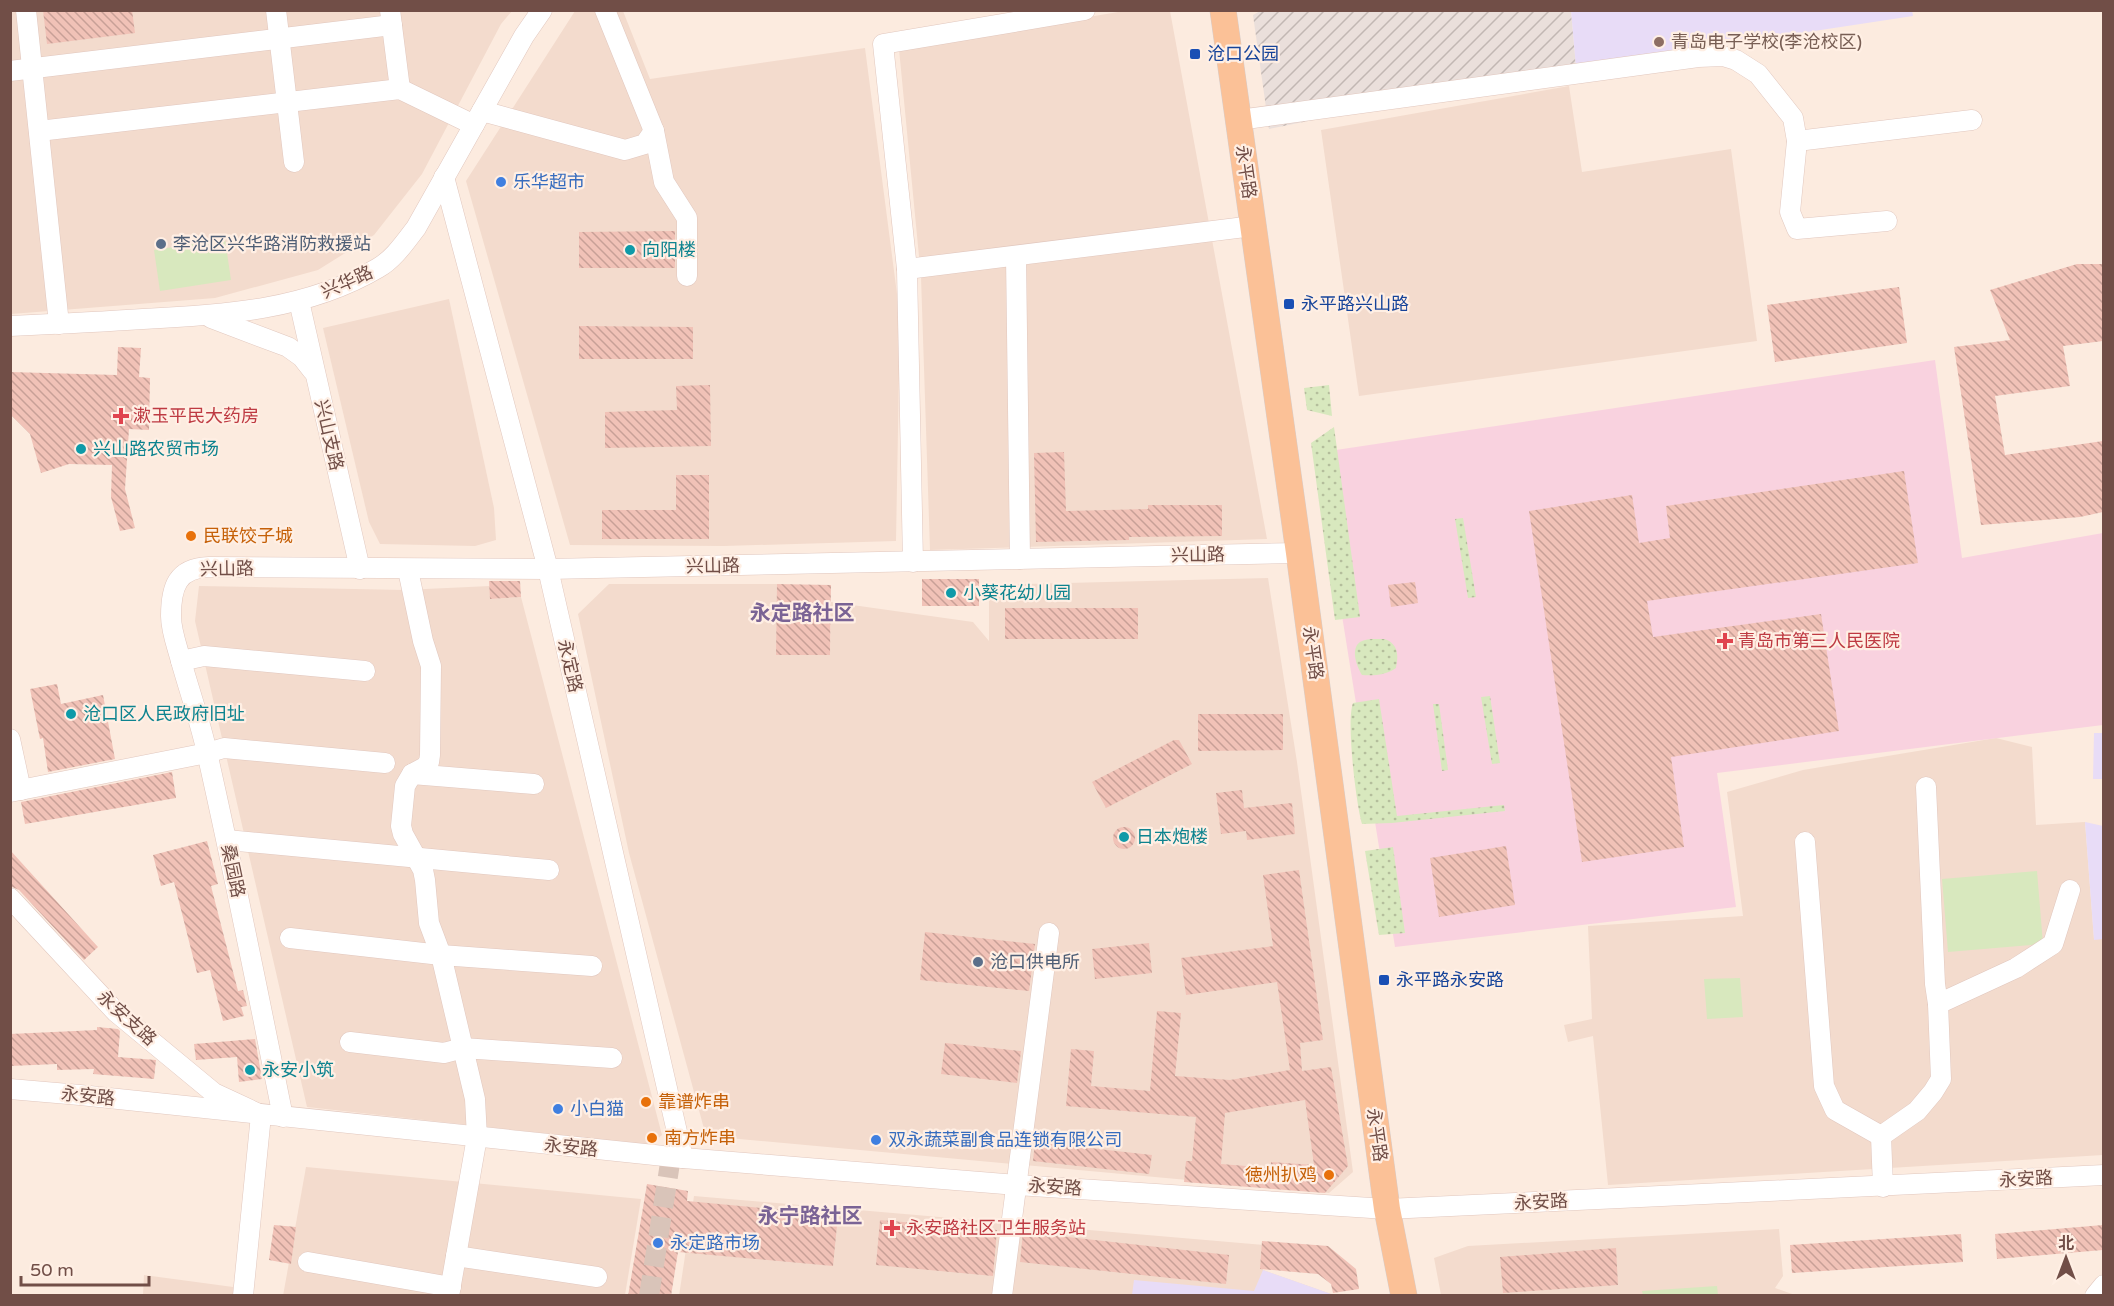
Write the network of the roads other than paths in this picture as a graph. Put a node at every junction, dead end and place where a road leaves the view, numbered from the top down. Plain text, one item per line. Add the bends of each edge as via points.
1 (26, 10) edge
2 (276, 10) edge
3 (542, 10) edge
4 (605, 10) edge
5 (1085, 10) edge
6 (1223, 10) edge
7 (391, 18) edge
8 (279, 39) junction
9 (32, 68) junction
10 (10, 70) edge
11 (400, 89) junction
12 (286, 103) junction
13 (478, 118) junction
14 (1239, 120) junction
15 (1972, 120) dead end
16 (654, 130) junction
17 (39, 131) junction
18 (1797, 141) junction
19 (294, 162) dead end
20 (444, 177) junction
21 (1887, 221) dead end
22 (1253, 226) junction
23 (1016, 256) junction
24 (907, 269) junction
25 (687, 276) dead end
26 (299, 301) junction
27 (205, 316) junction
28 (59, 324) junction
29 (10, 326) edge
30 (314, 373) junction
31 (1299, 553) junction
32 (1020, 559) junction
33 (913, 562) junction
34 (360, 569) junction
35 (548, 569) junction
36 (408, 570) junction
37 (172, 627) joint
38 (181, 661) junction
39 (365, 671) dead end
40 (10, 739) edge
41 (207, 753) junction
42 (385, 763) dead end
43 (412, 774) junction
44 (534, 784) dead end
45 (1926, 787) dead end
46 (16, 791) edge
47 (227, 840) junction
48 (1805, 842) dead end
49 (417, 858) junction
50 (549, 870) dead end
51 (2070, 890) dead end
52 (10, 898) edge
53 (1049, 933) dead end
54 (290, 938) dead end
55 (441, 955) junction
56 (592, 966) dead end
57 (1938, 1004) junction
58 (350, 1042) dead end
59 (463, 1048) junction
60 (612, 1058) dead end
61 (10, 1089) edge
62 (261, 1115) junction
63 (283, 1117) junction
64 (1881, 1136) junction
65 (477, 1137) junction
66 (683, 1158) junction
67 (2103, 1175) edge
68 (1017, 1185) junction
69 (1883, 1187) junction
70 (1387, 1209) junction
71 (456, 1256) junction
72 (308, 1262) dead end
73 (597, 1277) dead end
74 (2103, 1285) edge
75 (450, 1291) edge
76 (243, 1296) edge
77 (1002, 1296) edge
78 (1404, 1296) edge
79 (2095, 1296) edge

1 - 9 street
2 - 8 street
3 - 13 street, 兴华路
4 - 16 street
5 - 24 street via 883,44
6 - 14 main road, 永平路
7 - 8 street
7 - 11 street
8 - 9 street
8 - 12 street
9 - 10 street
9 - 17 street
11 - 12 street
11 - 13 street
12 - 17 street
12 - 19 street
13 - 16 street via 625,150 645,144
13 - 20 street, 兴华路
14 - 18 street via 1723,56 1758,74 1793,118
14 - 22 main road, 永平路
15 - 18 street
16 - 25 street via 664,182 687,218
17 - 28 street
18 - 21 street via 1790,212 1797,229
20 - 26 street, 兴华路 via 416,228 394,256 379,268
20 - 35 street, 永定路
22 - 23 street
22 - 31 main road, 永平路
23 - 24 street
23 - 32 street
24 - 33 street
26 - 27 street, 兴华路
26 - 30 street, 兴山支路
27 - 28 street, 兴华路
27 - 30 street via 288,347
28 - 29 street, 兴华路
30 - 34 street, 兴山支路
31 - 32 street, 兴山路
31 - 70 main road, 永平路
32 - 33 street, 兴山路
33 - 35 street, 兴山路
34 - 36 street, 兴山路
34 - 37 street, 兴山路 via 192,569 177,582
35 - 36 street, 兴山路
35 - 66 street, 永定路
36 - 43 street via 431,666 429,762
37 - 38 street, 桑园路
38 - 39 street via 204,656
38 - 41 street, 桑园路
40 - 46 street
41 - 42 street via 224,748
41 - 46 street
41 - 47 street, 桑园路
43 - 44 street
43 - 49 street via 405,786 401,826
45 - 57 street
47 - 49 street
47 - 63 street, 桑园路
48 - 64 street via 1824,1086 1835,1110
49 - 50 street
49 - 55 street via 425,880 429,923
51 - 57 street via 2053,944 2016,968
52 - 62 street, 永安支路 via 116,1012 214,1093
53 - 68 street
54 - 55 street
55 - 56 street
55 - 59 street
57 - 64 street via 1941,1079 1917,1111
58 - 59 street via 444,1053
59 - 60 street
59 - 65 street via 476,1099
61 - 62 street, 永安路
62 - 63 street, 永安路
62 - 76 street
63 - 65 street, 永安路
64 - 69 street
65 - 66 street, 永安路
65 - 71 street
66 - 68 street, 永安路
67 - 69 street, 永安路
68 - 70 street, 永安路
68 - 77 street
69 - 70 street, 永安路
70 - 78 main road, 永平路
71 - 73 street
71 - 75 street
72 - 75 street
74 - 79 street

